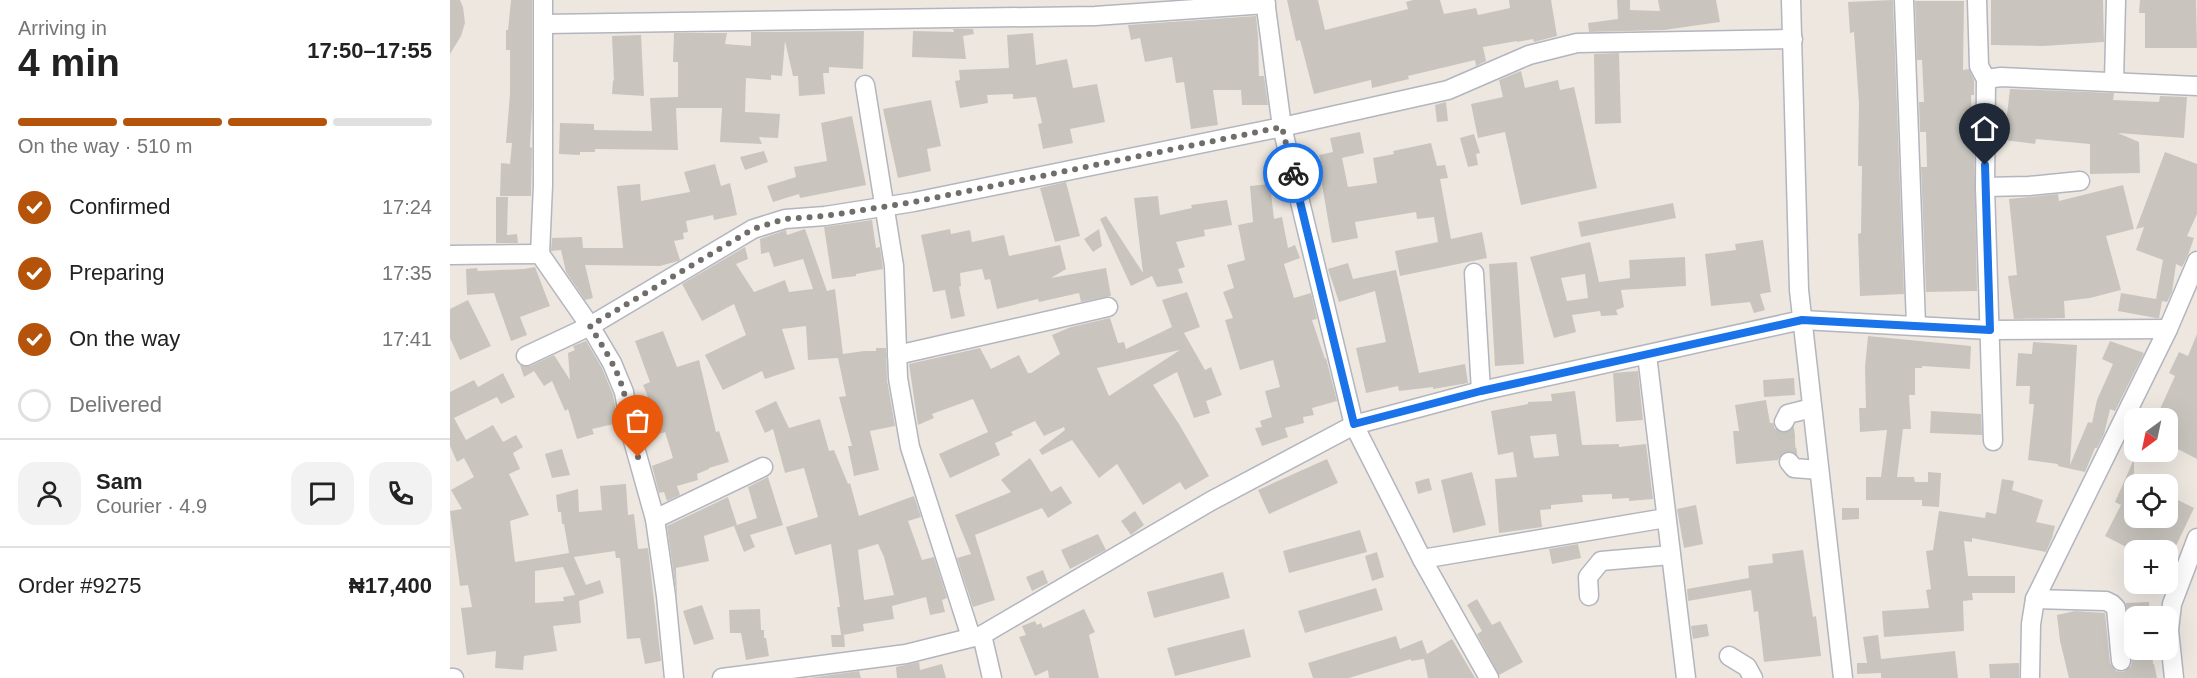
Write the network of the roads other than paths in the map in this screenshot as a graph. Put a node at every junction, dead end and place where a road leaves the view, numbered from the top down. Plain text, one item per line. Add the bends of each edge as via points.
1 (543, 0) edge
2 (1791, 0) edge
3 (1904, 0) edge
4 (1977, 0) edge
5 (2116, 0) edge
6 (1265, 2) edge
7 (544, 24) junction
8 (1793, 39) junction
9 (1986, 79) junction
10 (2114, 81) junction
11 (865, 85) dead end
12 (2197, 86) edge
13 (1282, 127) junction
14 (2080, 182) dead end
15 (1985, 187) junction
16 (884, 206) junction
17 (540, 254) junction
18 (450, 255) edge
19 (2197, 261) edge
20 (1474, 273) dead end
21 (1108, 307) dead end
22 (1802, 320) junction
23 (1916, 325) junction
24 (590, 326) junction
25 (2168, 329) junction
26 (1990, 330) junction
27 (897, 355) junction
28 (1647, 355) junction
29 (526, 356) dead end
30 (1481, 391) junction
31 (1812, 408) junction
32 (1784, 422) dead end
33 (1354, 424) junction
34 (1993, 441) dead end
35 (1789, 462) dead end
36 (763, 467) dead end
37 (1818, 470) junction
38 (1666, 518) junction
39 (655, 519) junction
40 (2197, 538) edge
41 (1671, 555) junction
42 (1422, 559) junction
43 (1589, 596) dead end
44 (2035, 599) junction
45 (976, 636) junction
46 (1729, 656) dead end
47 (2121, 661) dead end
48 (674, 678) edge
49 (722, 678) edge
50 (992, 678) edge
51 (1488, 678) edge
52 (1686, 678) edge
53 (1753, 678) edge
54 (1843, 678) edge
55 (2030, 678) edge
56 (2174, 678) edge

1 - 7 street
2 - 8 street
3 - 23 street
4 - 9 street via 1979,66
5 - 10 street
6 - 7 street via 1095,16
6 - 13 street
7 - 17 street
8 - 13 street via 1577,42 1529,56 1448,90
8 - 22 street
9 - 10 street
9 - 15 street
10 - 12 street
11 - 16 street
13 - 16 street
13 - 33 street
14 - 15 street
15 - 26 street
16 - 24 street via 785,219 753,229
16 - 27 street via 894,266
17 - 18 street
17 - 24 street
19 - 25 street
20 - 30 street
21 - 27 street
22 - 23 street
22 - 28 street
22 - 31 street
23 - 26 street
24 - 29 street
24 - 39 street via 624,392
25 - 26 street
25 - 44 street
26 - 34 street
27 - 45 street via 910,447
28 - 30 street
28 - 38 street
30 - 33 street
31 - 32 street via 1788,414
31 - 37 street
33 - 42 street
33 - 45 street
35 - 37 street via 1794,468
36 - 39 street
37 - 54 street
38 - 41 street
38 - 42 street
39 - 48 street
40 - 56 street via 2172,604 2169,630
41 - 43 street via 1601,561 1588,577
41 - 52 street
42 - 51 street
44 - 47 street via 2112,604 2116,608
44 - 55 street
45 - 49 street via 906,654
45 - 50 street
46 - 53 street via 1747,667

